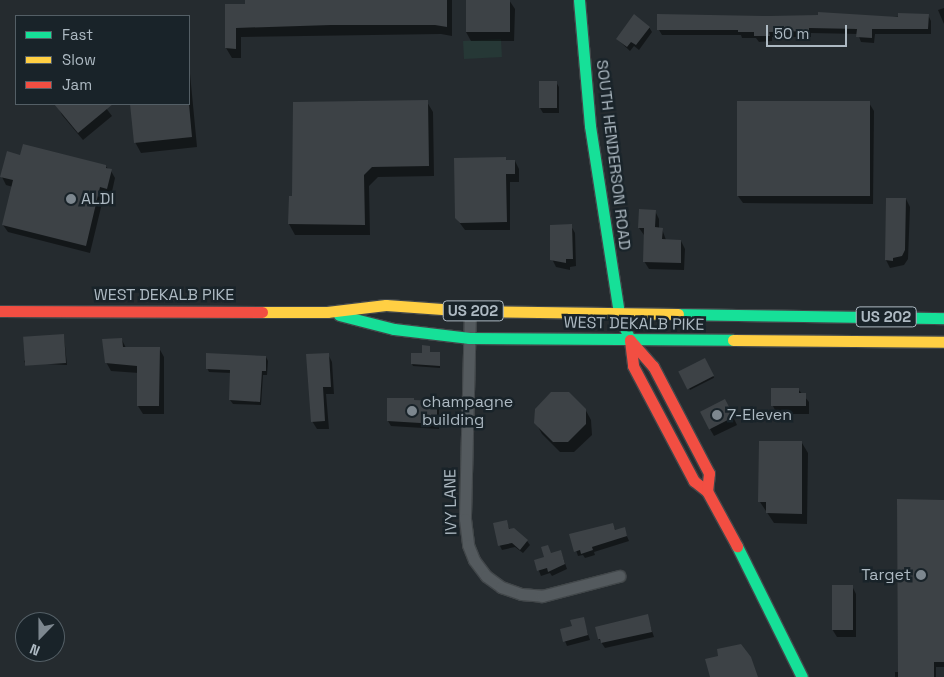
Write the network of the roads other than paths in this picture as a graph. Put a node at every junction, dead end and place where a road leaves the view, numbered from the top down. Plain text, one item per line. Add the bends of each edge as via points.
1 (579, 0) edge
2 (0, 311) edge
3 (470, 311) junction
4 (327, 312) junction
5 (619, 314) junction
6 (944, 318) edge
7 (469, 338) junction
8 (630, 340) junction
9 (942, 342) edge
10 (707, 491) junction
11 (619, 576) dead end
12 (802, 677) edge

1 - 5 main road, SOUTH HENDERSON ROAD via 590,126
2 - 4 main road, WEST DEKALB PIKE / US 202
3 - 4 main road, WEST DEKALB PIKE / US 202 via 386,305
3 - 5 main road, WEST DEKALB PIKE / US 202
3 - 7 street, IVY LANE
4 - 7 main road, WEST DEKALB PIKE / US 202 via 394,329
5 - 6 main road, WEST DEKALB PIKE / US 202
5 - 8 main road, SOUTH HENDERSON ROAD
7 - 8 main road, WEST DEKALB PIKE / US 202
7 - 11 street, IVY LANE via 465,519 468,545 474,560 486,576 501,587 521,594 542,596
8 - 9 main road, WEST DEKALB PIKE / US 202
8 - 10 main road via 634,366 694,481
8 - 10 main road via 653,366 709,473
10 - 12 main road

